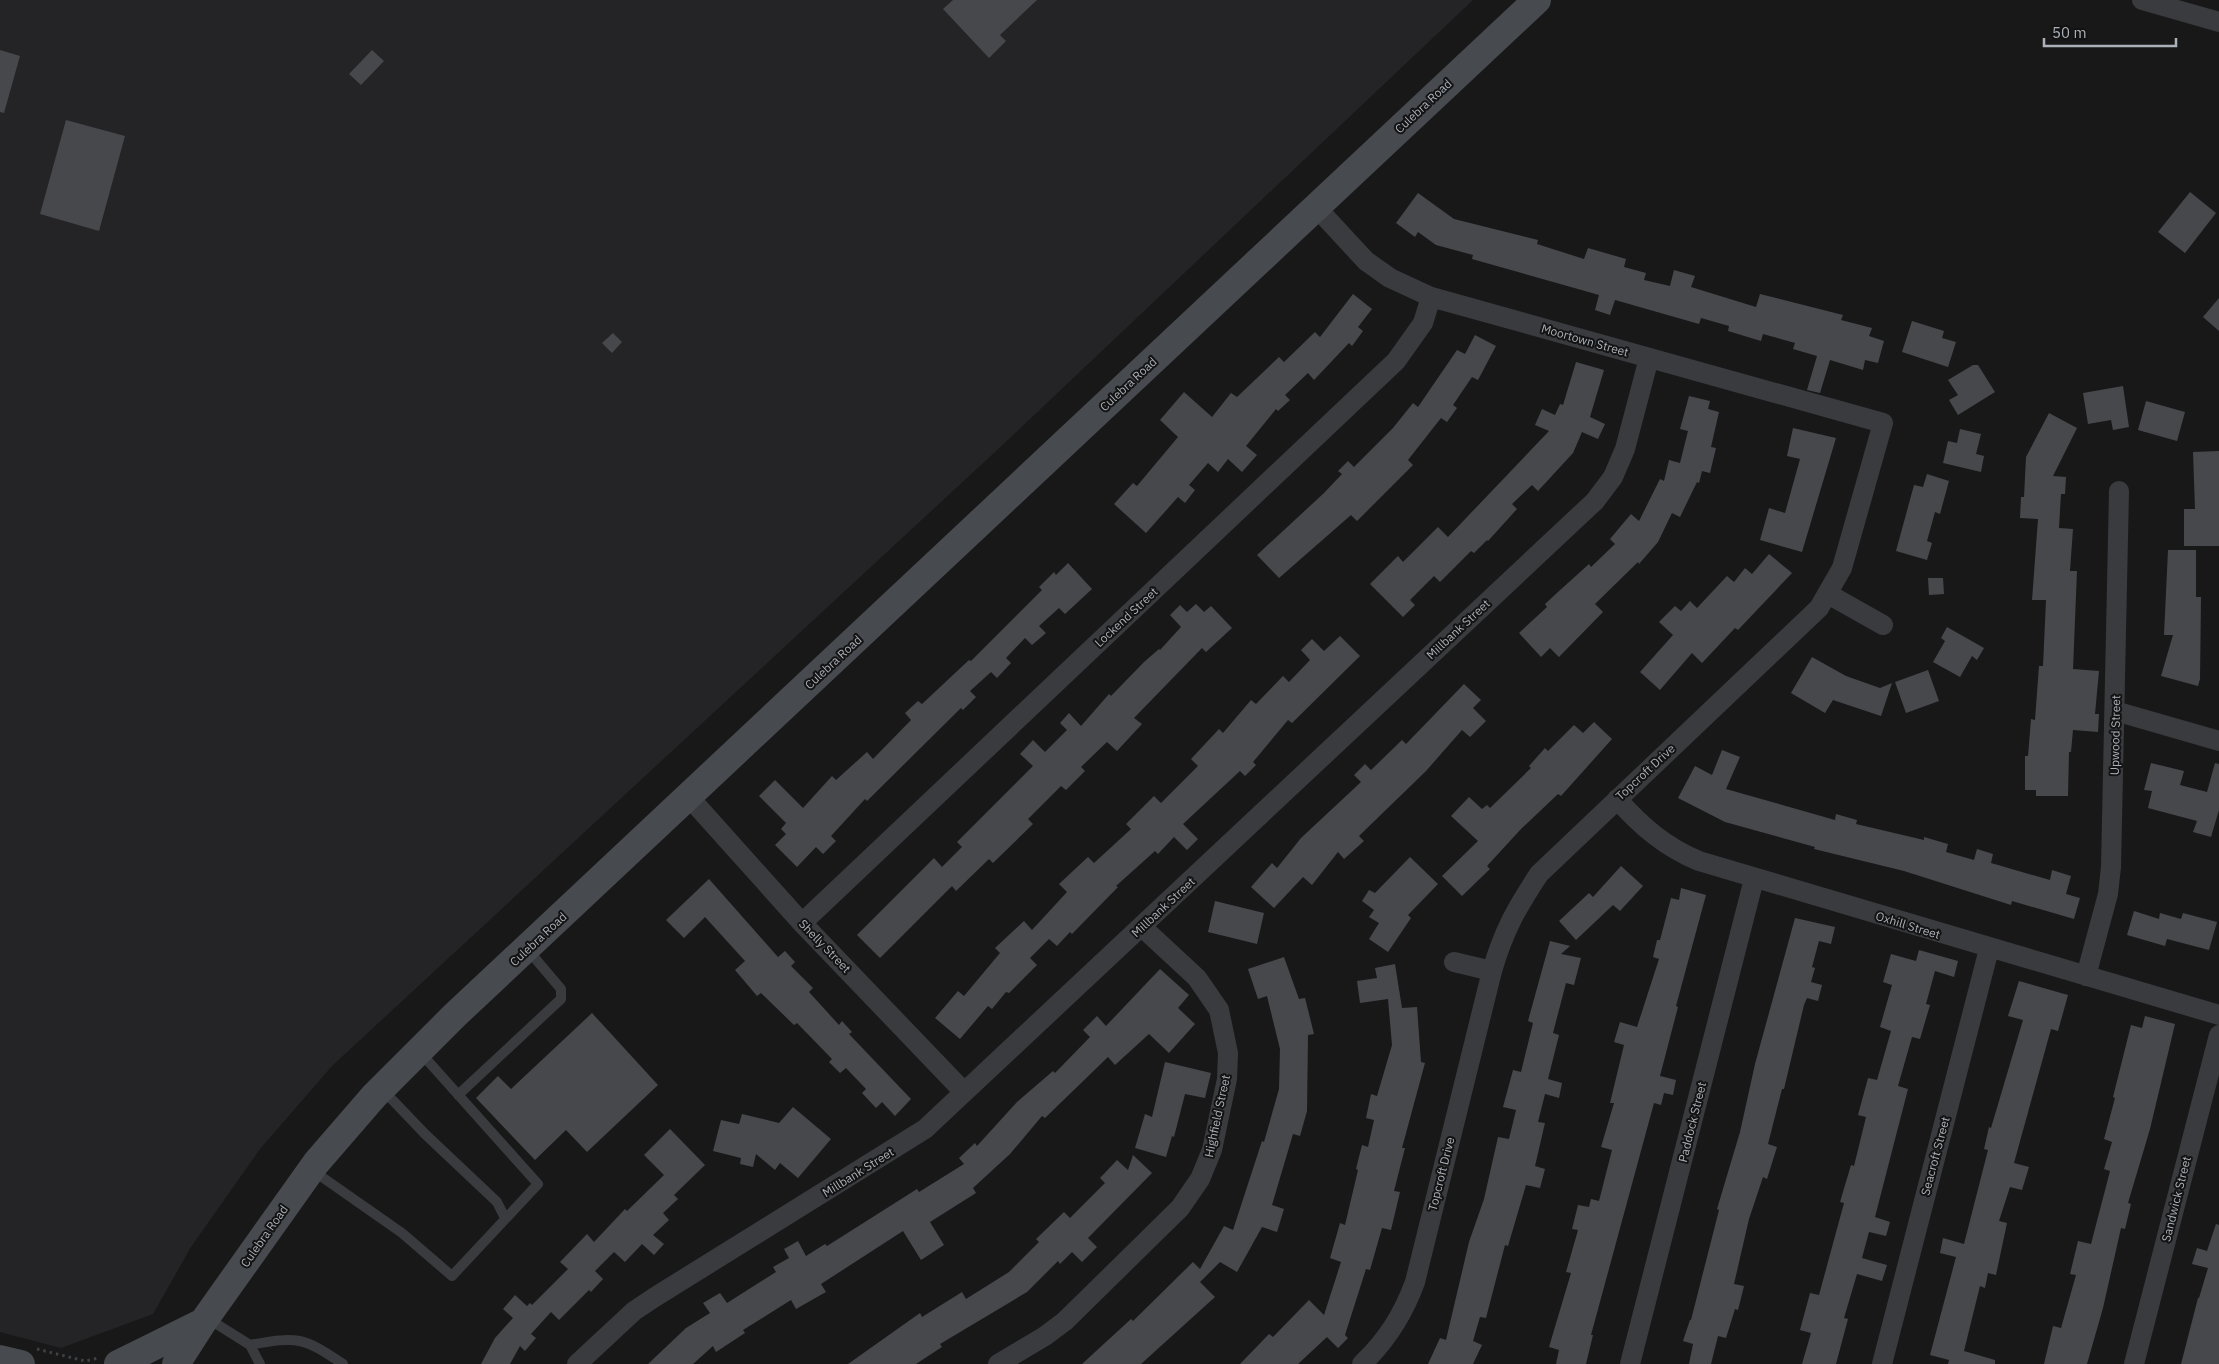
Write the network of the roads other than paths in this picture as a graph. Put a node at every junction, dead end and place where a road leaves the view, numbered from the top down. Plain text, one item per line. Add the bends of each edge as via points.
1 (1536, 0) edge
2 (2142, 0) edge
3 (2219, 22) edge
4 (1316, 207) junction
5 (1431, 297) junction
6 (1649, 358) junction
7 (1883, 423) joint
8 (2119, 492) dead end
9 (1828, 594) junction
10 (1883, 626) dead end
11 (2115, 711) junction
12 (2219, 740) edge
13 (689, 797) junction
14 (1617, 799) junction
15 (1754, 879) junction
16 (802, 922) junction
17 (1142, 926) junction
18 (527, 949) junction
19 (1989, 949) junction
20 (1454, 962) dead end
21 (1492, 971) junction
22 (2086, 976) junction
23 (2219, 1015) edge
24 (2219, 1035) edge
25 (419, 1051) junction
26 (382, 1088) junction
27 (964, 1092) junction
28 (458, 1095) junction
29 (312, 1170) junction
30 (505, 1218) junction
31 (205, 1320) junction
32 (250, 1345) junction
33 (24, 1355) edge
34 (0, 1358) edge
35 (110, 1361) edge
36 (176, 1364) edge
37 (200, 1364) edge
38 (260, 1364) edge
39 (343, 1364) edge
40 (577, 1364) edge
41 (998, 1364) edge
42 (1362, 1364) edge
43 (1630, 1364) edge
44 (1882, 1364) edge
45 (2134, 1364) edge

1 - 4 main road, Culebra Road
2 - 3 street
4 - 5 street, Moortown Street via 1366,262 1390,278
4 - 13 main road, Culebra Road
5 - 6 street, Moortown Street
5 - 16 street, Lockend Street via 1423,322 1396,361
6 - 7 street, Moortown Street
6 - 17 street, Millbank Street via 1625,449 1613,477 1595,501
7 - 9 street, Topcroft Drive via 1842,568
8 - 11 street, Upwood Street
9 - 10 street
9 - 14 street, Topcroft Drive via 1808,620
11 - 12 street
11 - 22 street, Upwood Street via 2109,885
13 - 16 street, Shelly Street
13 - 18 main road, Culebra Road
14 - 15 street, Oxhill Street via 1664,844 1699,861
14 - 21 street, Topcroft Drive via 1539,874 1517,906 1502,937
15 - 19 street, Oxhill Street
15 - 43 street, Paddock Street
16 - 27 street, Shelly Street
17 - 27 street, Millbank Street
17 - 41 street, Highfield Street via 1197,978 1219,1010 1228,1053 1227,1079 1212,1150 1200,1179 1180,1208 1065,1321
18 - 25 main road, Culebra Road
18 - 28 lane via 561,988 561,999
19 - 22 street, Oxhill Street
19 - 44 street, Seacroft Street
20 - 21 street
21 - 42 street, Topcroft Drive via 1415,1282 1391,1331
22 - 23 street, Oxhill Street
24 - 45 street, Sandwick Street
25 - 26 main road, Culebra Road
25 - 28 lane
26 - 29 main road, Culebra Road
26 - 30 lane via 497,1202
27 - 40 street, Millbank Street via 913,1138 634,1311
28 - 30 lane via 538,1184
29 - 30 lane via 402,1233 452,1276
29 - 31 main road, Culebra Road
31 - 32 lane
31 - 35 main road
31 - 36 main road, Culebra Road
31 - 37 main road
32 - 38 lane
32 - 39 lane via 290,1338 313,1344
33 - 34 main road

